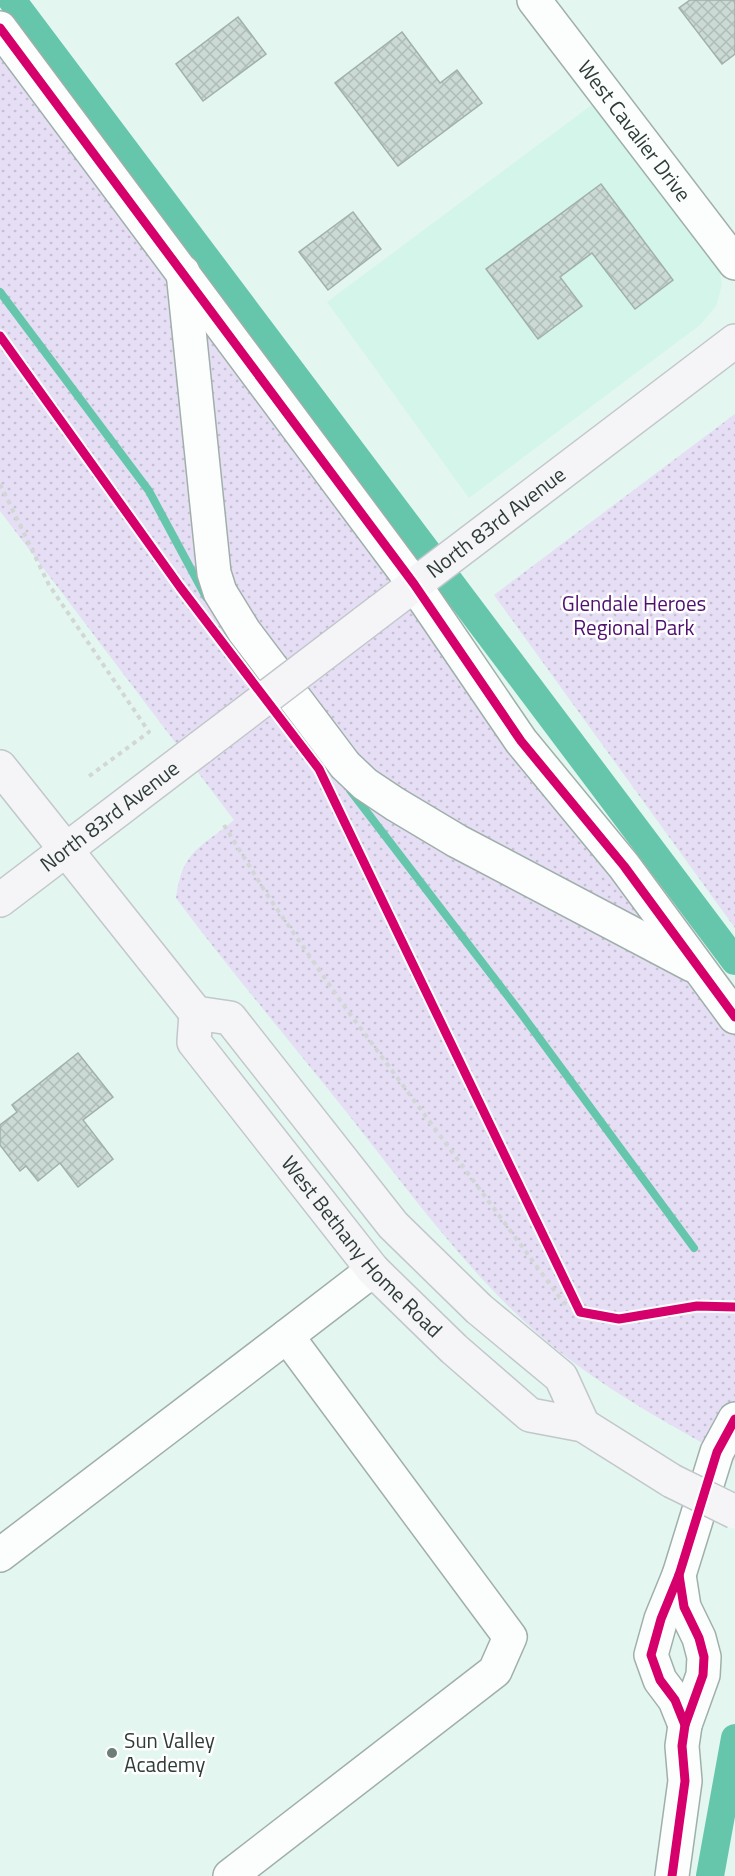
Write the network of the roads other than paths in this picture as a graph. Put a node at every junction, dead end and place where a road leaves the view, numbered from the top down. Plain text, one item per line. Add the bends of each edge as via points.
1 (534, 0) edge
2 (0, 28) edge
3 (735, 263) edge
4 (183, 272) junction
5 (735, 341) edge
6 (414, 584) junction
7 (0, 767) edge
8 (67, 848) junction
9 (0, 900) edge
10 (702, 969) junction
11 (196, 1013) junction
12 (735, 1017) edge
13 (373, 1270) junction
14 (287, 1336) junction
15 (735, 1419) edge
16 (583, 1425) junction
17 (735, 1512) edge
18 (0, 1555) edge
19 (679, 1575) junction
20 (685, 1725) junction
21 (230, 1876) edge
22 (672, 1876) edge

1 - 3 street, West Cavalier Drive
2 - 4 street
4 - 6 street
4 - 10 street via 214,573 220,592 244,631 345,765 365,784 457,841
5 - 6 main road, North 83rd Avenue
6 - 8 main road, North 83rd Avenue, bridge
6 - 10 street via 521,741
7 - 8 main road
8 - 9 main road, North 83rd Avenue
8 - 11 main road
10 - 12 street
11 - 13 main road, West Bethany Home Road via 194,1042
11 - 16 main road, West Bethany Home Road via 230,1018 393,1224 479,1309 561,1377
13 - 14 street
13 - 16 main road, West Bethany Home Road via 454,1349 530,1415
14 - 18 street
14 - 21 street via 510,1637 495,1671
15 - 19 street via 717,1452
16 - 17 main road, West Bethany Home Road, bridge via 672,1481
19 - 20 street via 684,1607 704,1657 703,1675
19 - 20 street via 651,1655
20 - 22 street via 685,1780

